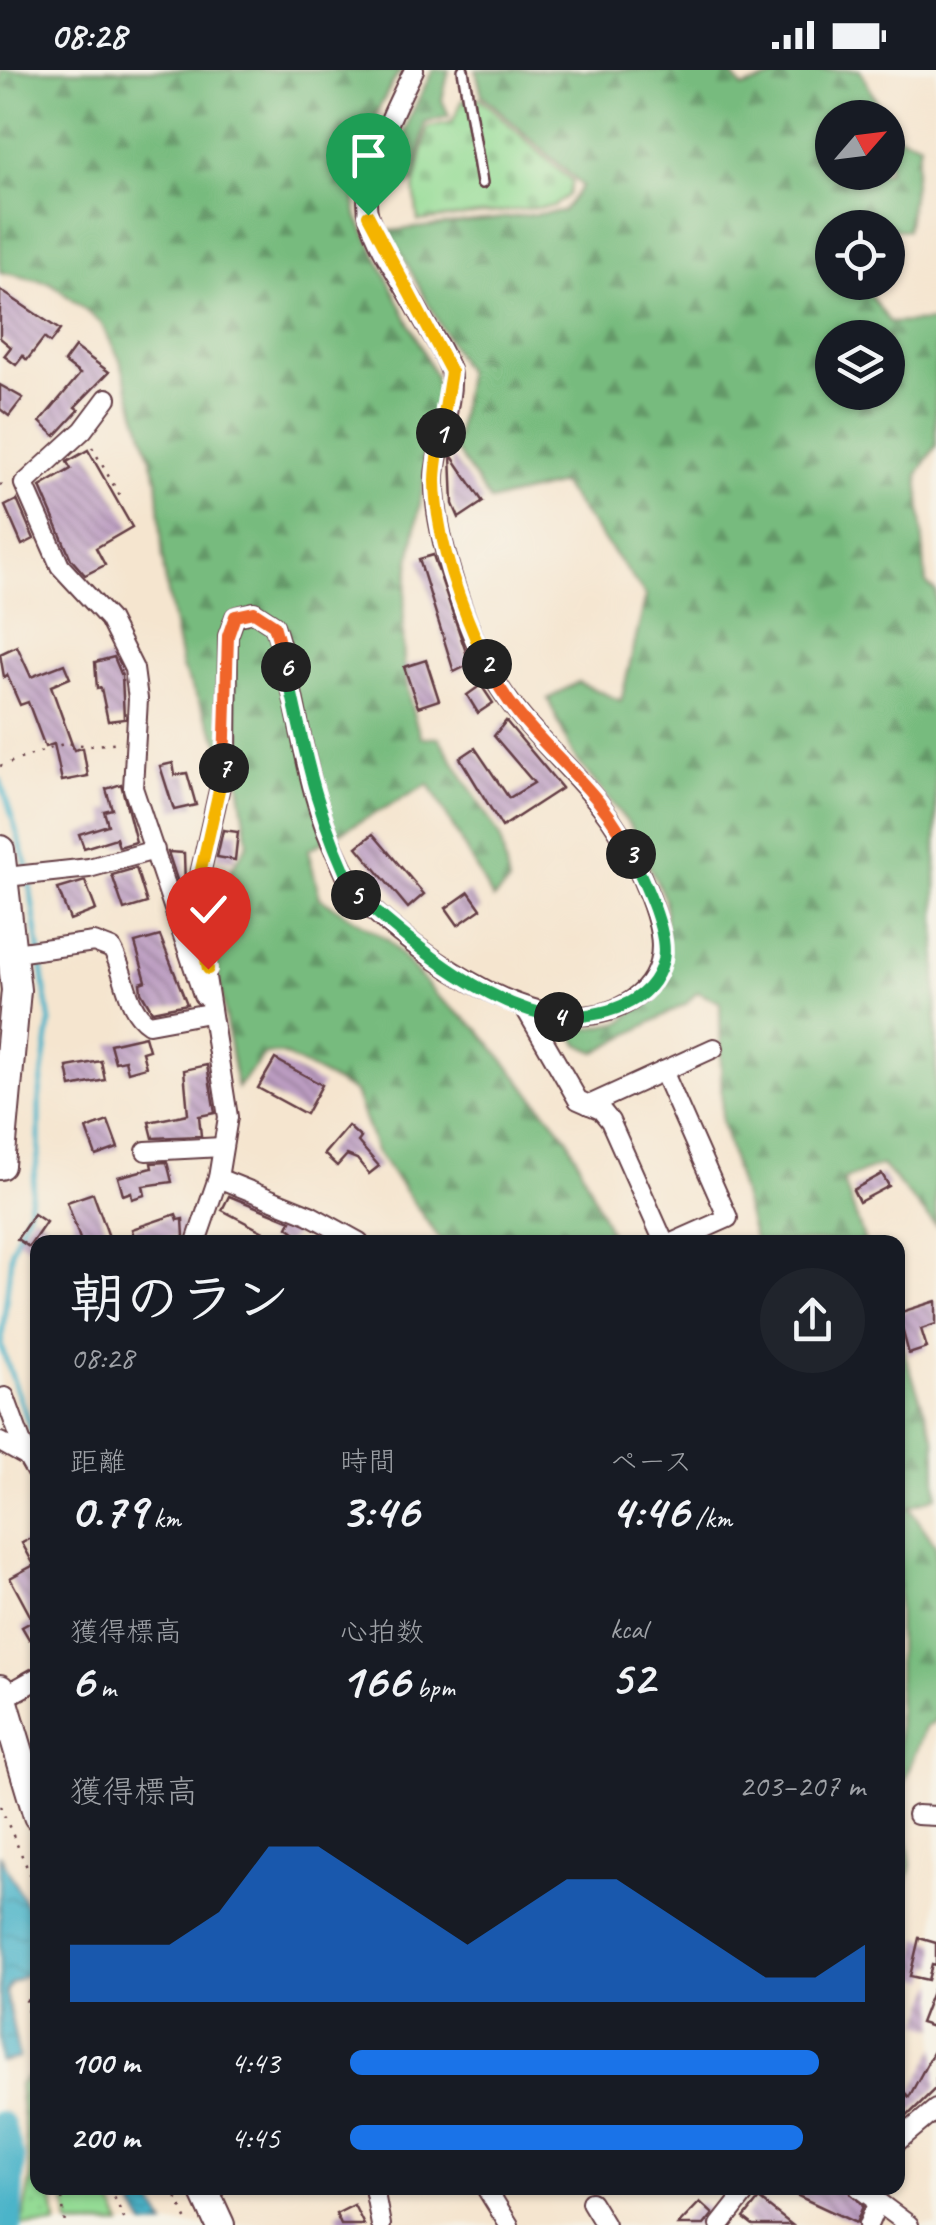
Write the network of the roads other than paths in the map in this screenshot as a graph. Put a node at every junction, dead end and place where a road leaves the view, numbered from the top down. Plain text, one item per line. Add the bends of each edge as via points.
1 (414, 70) edge
2 (463, 70) edge
3 (482, 182) dead end
4 (106, 398) dead end
5 (156, 850) junction
6 (3, 864) edge
7 (15, 954) junction
8 (525, 1008) junction
9 (212, 1018) junction
10 (714, 1048) dead end
11 (663, 1070) junction
12 (589, 1104) junction
13 (222, 1148) junction
14 (146, 1151) dead end
15 (0, 1165) edge
16 (218, 1178) junction
17 (198, 1235) edge
18 (347, 1235) edge
19 (661, 1235) edge
20 (690, 1235) edge
21 (5, 1397) dead end
22 (0, 1442) edge
23 (26, 1457) junction
24 (30, 1463) edge
25 (30, 1682) edge
26 (1, 1696) edge
27 (30, 1790) edge
28 (936, 2108) edge
29 (905, 2135) edge
30 (206, 2195) edge
31 (375, 2195) edge
32 (490, 2195) edge
33 (744, 2195) edge
34 (868, 2195) edge
35 (591, 2202) dead end
36 (878, 2202) junction
37 (220, 2225) edge
38 (380, 2225) edge
39 (508, 2225) edge
40 (605, 2225) edge
41 (720, 2225) edge
42 (868, 2225) edge
43 (909, 2225) edge

1 - 8 street via 388,122 368,215 451,372 435,479 442,529 491,673 627,844 656,913 663,960 645,990 616,1010 591,1017
2 - 3 lane
4 - 5 street via 24,484 60,566 110,619 134,669 134,788
5 - 6 street via 88,868
5 - 9 street
6 - 7 highway
7 - 9 street via 94,942 112,949 140,1018 149,1024
7 - 15 highway via 13,1062
8 - 9 street via 455,972 357,895 313,792 274,625 254,612 235,616 228,636 227,755 194,901
8 - 12 street via 578,1100
9 - 13 street via 228,1117
10 - 11 street
11 - 12 street
11 - 20 street via 728,1218
12 - 19 street via 610,1122
13 - 14 street
13 - 16 street
16 - 17 street
16 - 18 street
21 - 23 street
22 - 23 street
23 - 24 street
25 - 26 street
26 - 27 highway
28 - 29 street
30 - 37 highway
31 - 38 street
32 - 39 street
33 - 41 street
34 - 36 street
35 - 40 street
36 - 42 street
36 - 43 street

